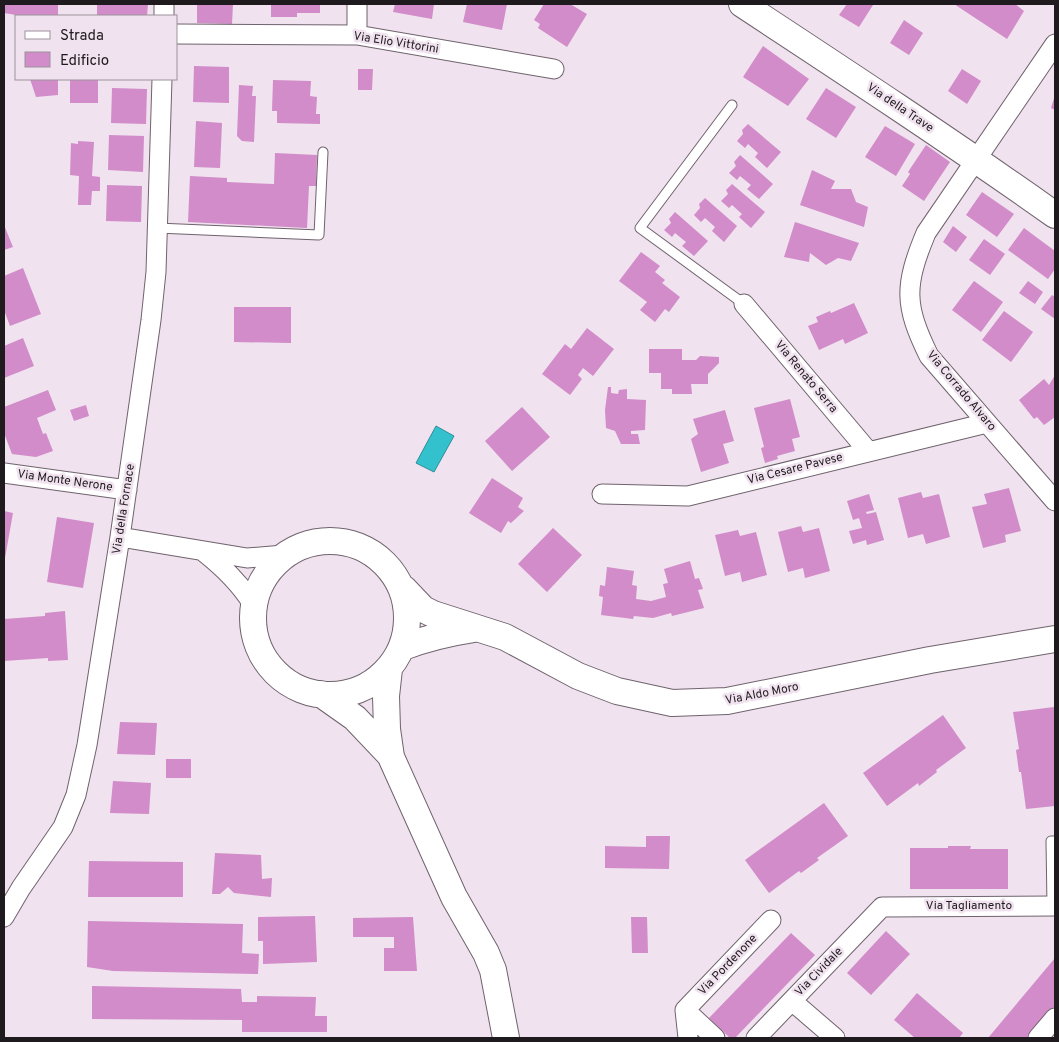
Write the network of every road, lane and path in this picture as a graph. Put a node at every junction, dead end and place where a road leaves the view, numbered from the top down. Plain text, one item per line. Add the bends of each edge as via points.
1 (357, 4) edge
2 (742, 4) edge
3 (178, 34) edge
4 (357, 36) junction
5 (1055, 44) edge
6 (554, 69) dead end
7 (162, 80) edge
8 (732, 105) dead end
9 (323, 152) dead end
10 (976, 159) junction
11 (1055, 215) edge
12 (157, 228) junction
13 (744, 304) joint
14 (987, 423) junction
15 (868, 451) junction
16 (4, 473) edge
17 (128, 484) junction
18 (602, 494) dead end
19 (1055, 501) edge
20 (120, 537) junction
21 (204, 552) junction
22 (284, 555) junction
23 (404, 589) junction
24 (252, 603) junction
25 (479, 629) junction
26 (1055, 639) edge
27 (403, 648) junction
28 (389, 670) junction
29 (321, 694) junction
30 (391, 757) junction
31 (1055, 841) edge
32 (1054, 906) edge
33 (882, 907) joint
34 (4, 917) edge
35 (771, 920) dead end
36 (792, 1001) junction
37 (685, 1010) junction
38 (1055, 1018) edge
39 (505, 1038) edge
40 (688, 1038) edge
41 (715, 1038) edge
42 (756, 1038) edge
43 (836, 1038) edge
44 (1038, 1038) edge

1 - 4 street
2 - 10 main road, Via della Trave
3 - 4 street, Via Elio Vittorini
4 - 6 street, Via Elio Vittorini
5 - 10 street, Via Corrado Alvaro
7 - 12 street, Via della Fornace
8 - 13 lane via 640,228
9 - 12 lane via 319,235
10 - 11 main road, Via della Trave
10 - 14 street, Via Corrado Alvaro via 926,233 914,261 909,290 916,329 929,356
12 - 17 street, Via della Fornace via 152,320
13 - 15 street, Via Renato Serra
14 - 15 street, Via Cesare Pavese
14 - 19 street, Via Corrado Alvaro
15 - 18 street, Via Cesare Pavese via 688,496
16 - 17 street, Via Monte Nerone
17 - 20 street, Via della Fornace
20 - 21 street, Via Aldo Moro
20 - 34 street, Via della Fornace via 76,796 63,827
21 - 22 street, Via Aldo Moro via 247,558
21 - 24 street, Via Aldo Moro via 243,588
22 - 23 main road, Via Aldo Moro via 307,544 334,541 359,546 383,563
22 - 24 main road, Via Aldo Moro via 263,577
23 - 25 main road, Via Aldo Moro via 423,609
23 - 27 main road, Via Aldo Moro via 410,626
24 - 29 main road, Via Aldo Moro via 251,629 260,653 275,673 296,687
25 - 26 main road, Via Aldo Moro via 505,637 578,676 617,691 672,703 728,701 930,660
25 - 27 main road, Via Aldo Moro via 426,638
27 - 28 main road, Via Aldo Moro
28 - 29 main road, Via Aldo Moro via 369,685 346,693
28 - 30 main road, Via Aldo Moro via 386,696
29 - 30 main road, Via Aldo Moro via 355,718
30 - 39 main road, Via Aldo Moro via 454,897 473,969
31 - 32 lane via 1051,841
32 - 33 street, Via Tagliamento
33 - 36 street, Via Cividale
35 - 37 street, Via Pordenone
36 - 42 street, Via Cividale
36 - 43 street
37 - 40 street
37 - 41 street
38 - 44 street

